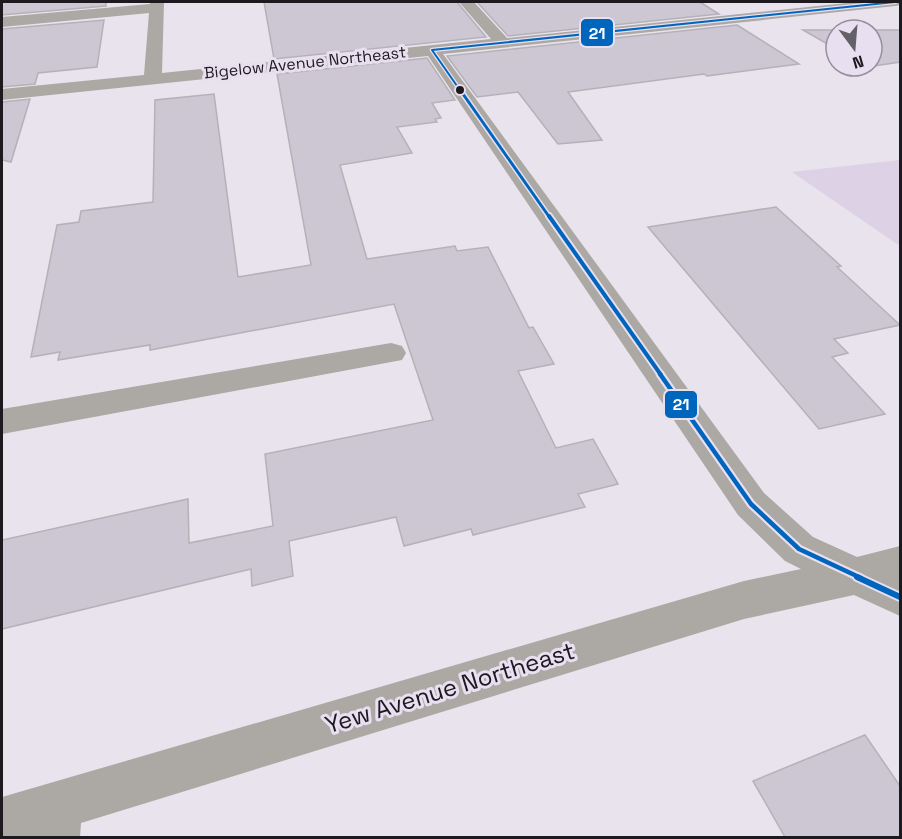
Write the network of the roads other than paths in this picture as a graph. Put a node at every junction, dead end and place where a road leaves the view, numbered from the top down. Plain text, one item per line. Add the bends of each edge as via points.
1 (466, 2) edge
2 (889, 2) edge
3 (895, 2) edge
4 (156, 5) edge
5 (900, 8) edge
6 (2, 22) edge
7 (502, 42) junction
8 (432, 50) junction
9 (153, 78) junction
10 (2, 95) edge
11 (391, 352) dead end
12 (2, 422) edge
13 (900, 564) edge
14 (856, 576) junction
15 (900, 597) edge
16 (2, 822) edge
17 (55, 822) edge

1 - 7 street
2 - 3 street, Bigelow Avenue Northeast
2 - 5 street
2 - 7 street, Bigelow Avenue Northeast
4 - 6 street
4 - 9 street
7 - 8 street, Bigelow Avenue Northeast
8 - 9 street, Bigelow Avenue Northeast
8 - 14 street via 751,504 799,549
9 - 10 street, Bigelow Avenue Northeast
11 - 12 street
13 - 14 street, Yew Avenue Northeast
14 - 15 street
14 - 17 street, Yew Avenue Northeast via 744,600
16 - 17 street, Yew Avenue Northeast

